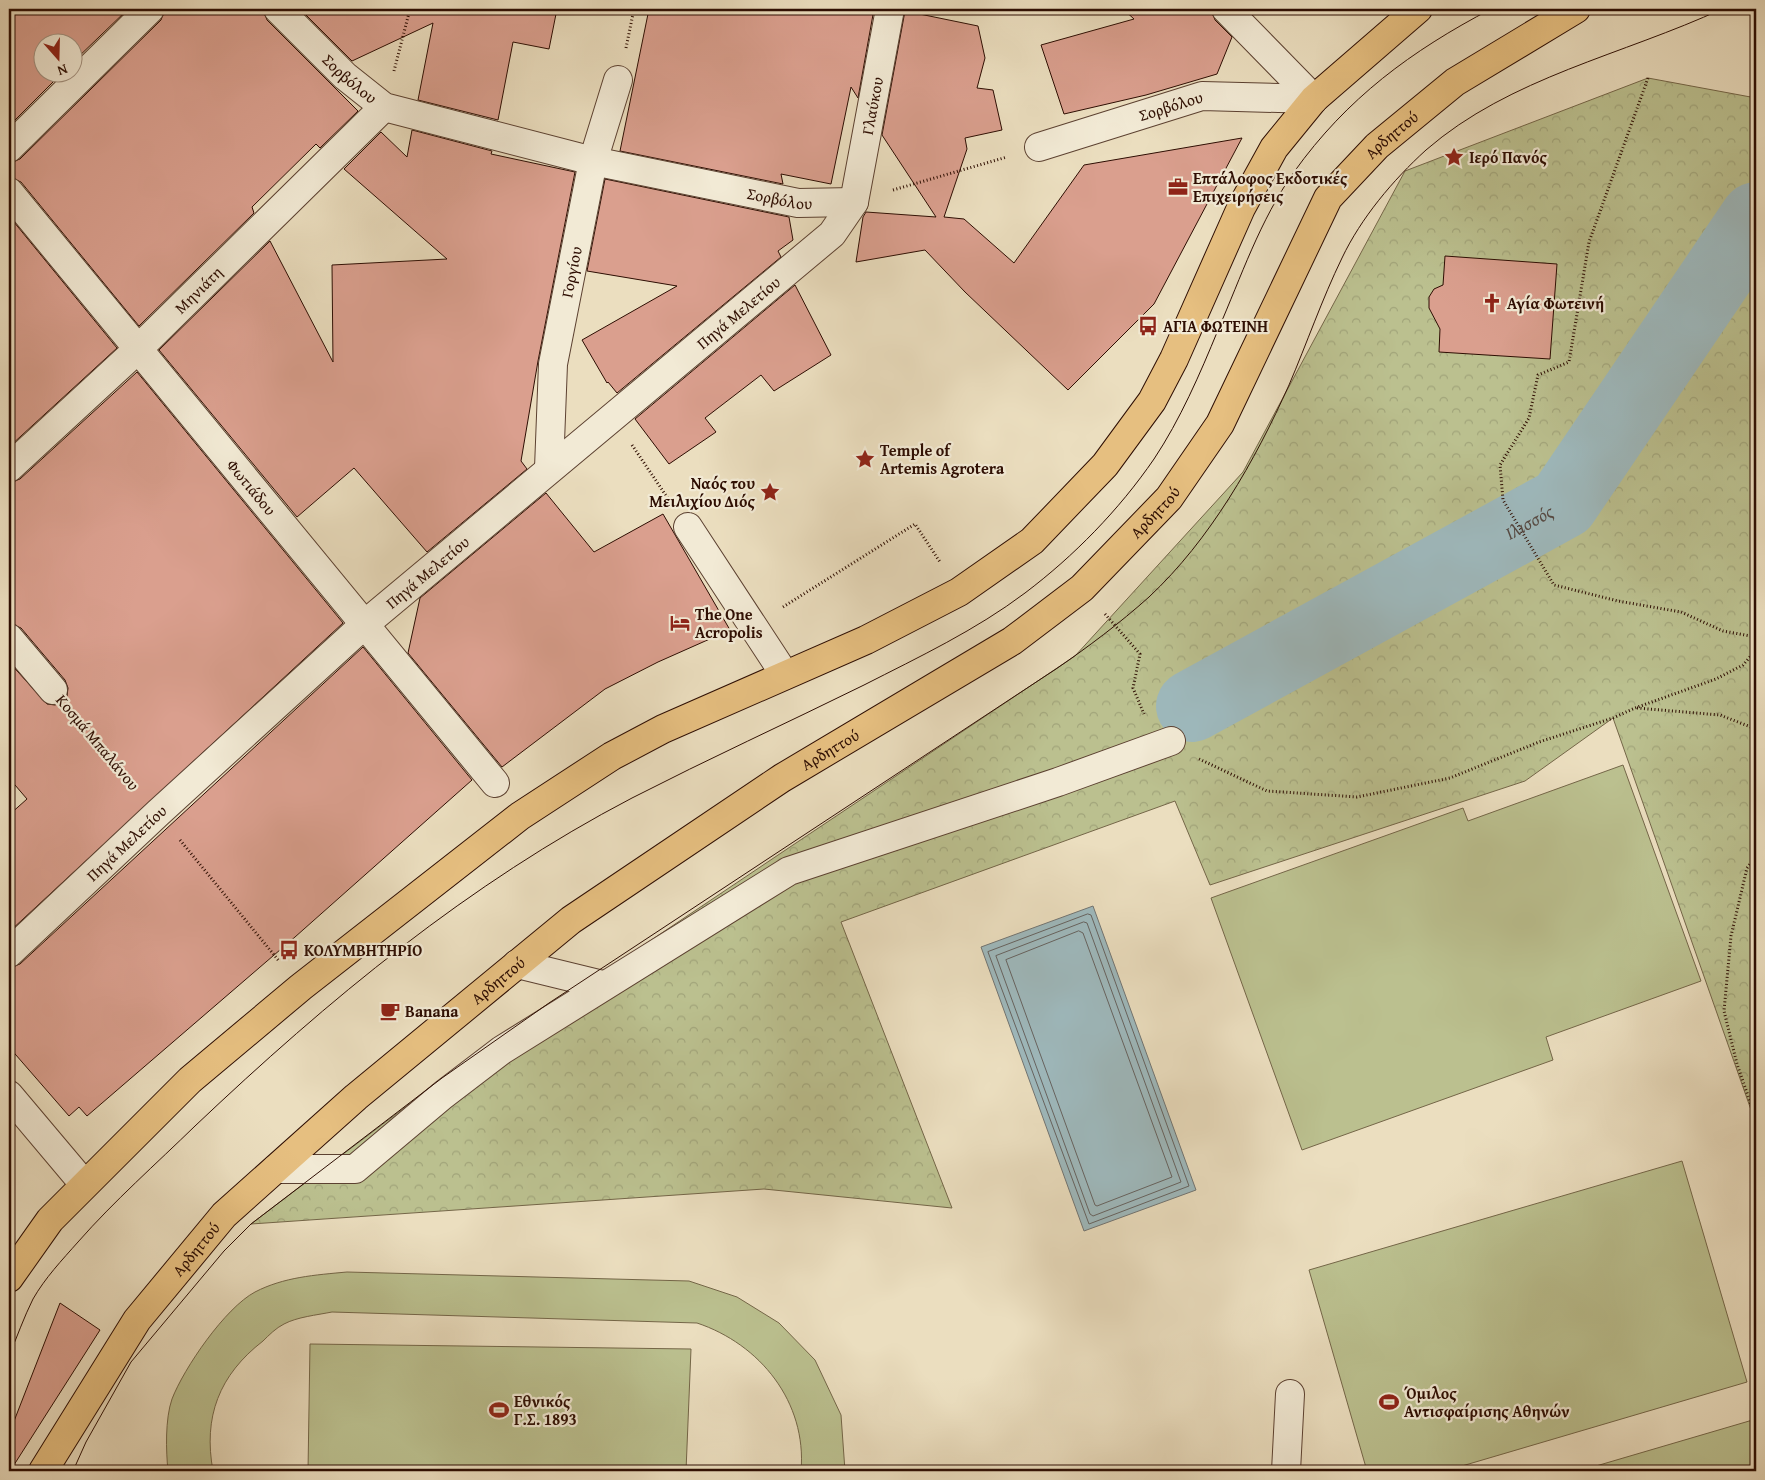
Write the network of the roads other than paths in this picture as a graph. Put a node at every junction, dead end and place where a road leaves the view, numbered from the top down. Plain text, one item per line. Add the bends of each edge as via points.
1 (150, 9) edge
2 (278, 9) edge
3 (890, 9) edge
4 (1226, 9) edge
5 (1576, 9) edge
6 (1413, 11) edge
7 (618, 80) dead end
8 (1314, 99) junction
9 (384, 107) junction
10 (1039, 147) road end
11 (9, 148) edge
12 (593, 161) junction
13 (9, 192) edge
14 (854, 202) junction
15 (137, 350) junction
16 (9, 468) edge
17 (549, 468) junction
18 (688, 527) road end
19 (365, 624) junction
20 (9, 638) edge
21 (785, 675) junction
22 (53, 690) road end
23 (1171, 741) road end
24 (495, 784) dead end
25 (9, 954) edge
26 (517, 964) junction
27 (603, 985) junction
28 (9, 1095) edge
29 (276, 1170) junction
30 (84, 1184) junction
31 (9, 1278) edge
32 (1290, 1394) dead end
33 (43, 1471) edge
34 (1286, 1471) edge

1 - 11 street
2 - 9 street, Σορβόλου via 345,76
3 - 14 street, Γλαύκου
4 - 8 street
5 - 26 main road, Αρδηττού via 1455,82 1377,146 1328,198 1220,424 1169,498 1082,588 1012,641 782,778 571,920
6 - 8 main road
7 - 12 street, Γοργίου
8 - 10 street, Σορβόλου via 1202,96
8 - 21 main road via 1261,169 1152,401 1105,465 1032,540 959,592 866,640
9 - 12 street, Σορβόλου
9 - 15 street, Μηνιάτη
12 - 14 street, Σορβόλου via 798,203
12 - 17 street, Γοργίου via 553,364
13 - 15 street, Φωτιάδου
14 - 17 street, Πηγά Μελετίου via 832,234
15 - 16 street, Μηνιάτη
15 - 19 street, Φωτιάδου
17 - 19 street, Πηγά Μελετίου
18 - 21 street
19 - 24 street, Φωτιάδου
19 - 25 street, Πηγά Μελετίου
20 - 22 street, Κοσμά Μπαλάνου
21 - 30 main road via 663,728 612,756 520,816 300,986 190,1080
23 - 27 street via 789,871
26 - 27 street
26 - 29 main road, Αρδηττού via 356,1097
27 - 29 street via 502,1050 355,1169
28 - 30 street
29 - 33 main road, Αρδηττού via 224,1216 137,1320
30 - 31 main road via 44,1227
32 - 34 street

